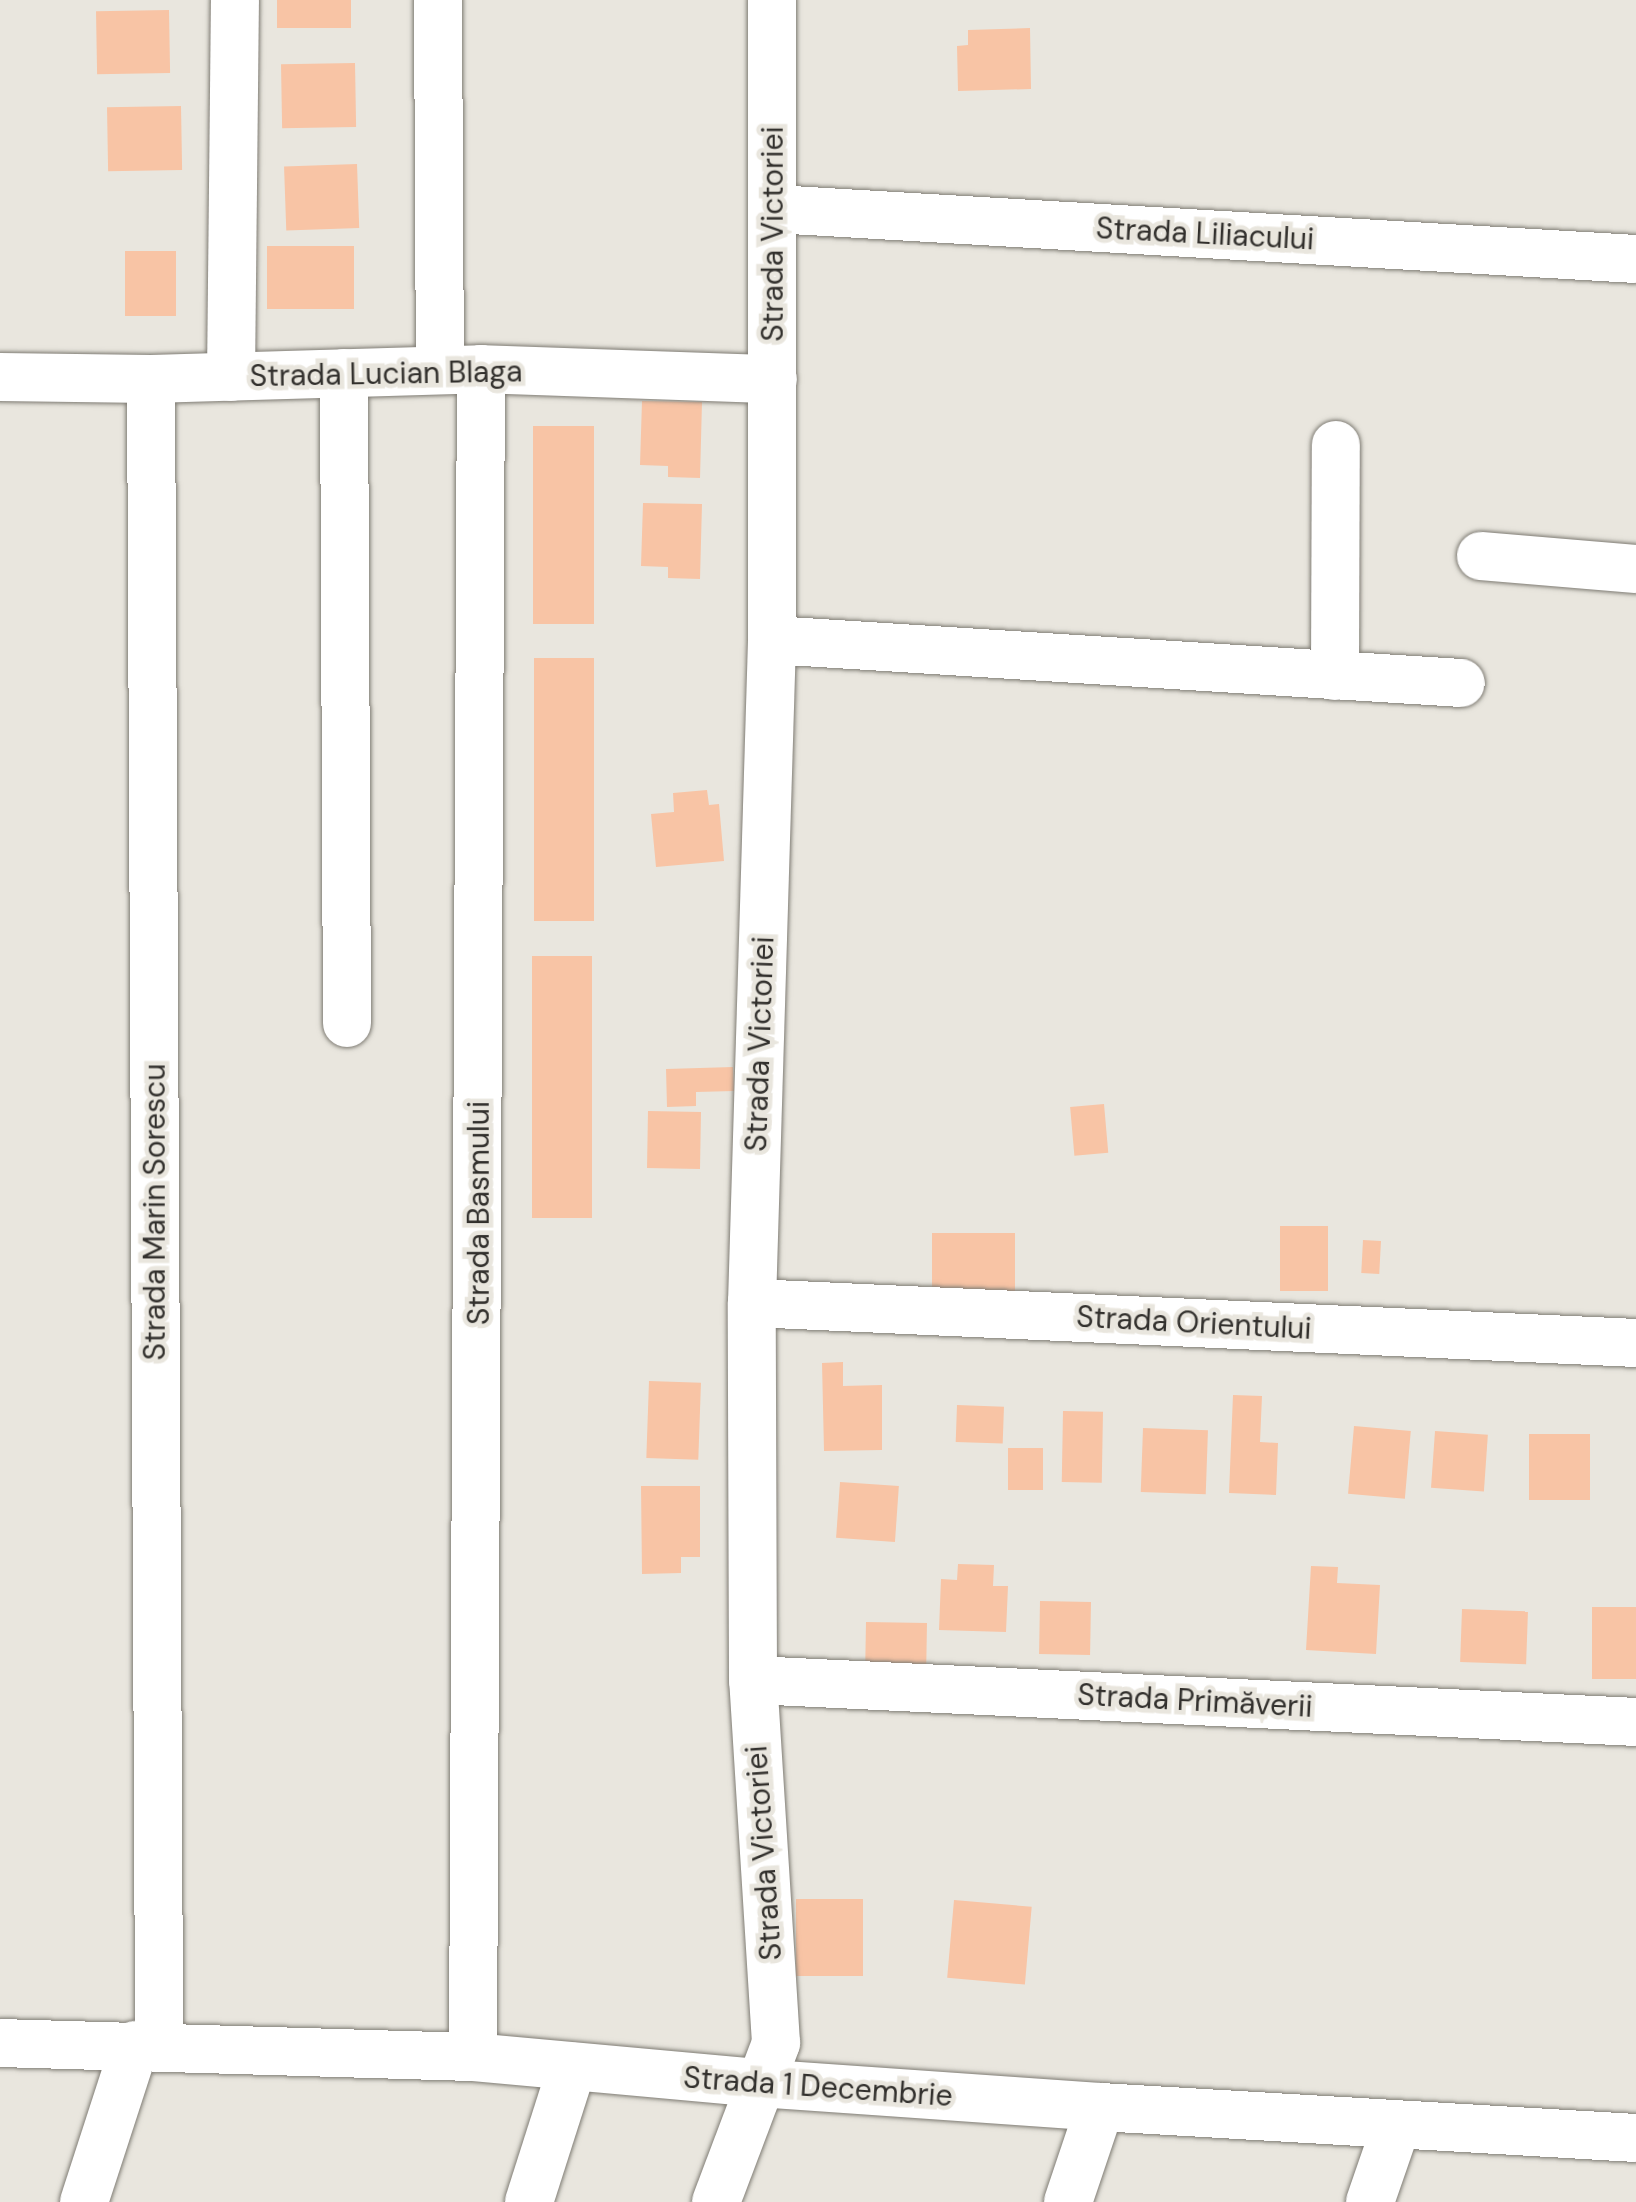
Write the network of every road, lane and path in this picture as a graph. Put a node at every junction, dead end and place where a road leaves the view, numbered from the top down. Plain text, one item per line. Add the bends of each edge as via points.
1 (235, 0) edge
2 (438, 0) edge
3 (772, 0) edge
4 (774, 208) junction
5 (1636, 259) edge
6 (460, 369) junction
7 (344, 373) junction
8 (0, 377) edge
9 (231, 378) junction
10 (773, 379) junction
11 (151, 380) junction
12 (1336, 445) dead end
13 (1480, 556) dead end
14 (1636, 569) edge
15 (772, 640) junction
16 (1335, 676) junction
17 (1462, 683) dead end
18 (347, 1024) dead end
19 (752, 1303) junction
20 (1636, 1343) edge
21 (754, 1680) junction
22 (1636, 1722) edge
23 (0, 2043) edge
24 (147, 2045) junction
25 (473, 2057) junction
26 (572, 2067) junction
27 (758, 2083) junction
28 (1100, 2108) junction
29 (1396, 2126) junction
30 (1636, 2138) edge
31 (84, 2202) edge
32 (528, 2202) edge
33 (716, 2202) edge
34 (1068, 2202) edge
35 (1370, 2202) edge

1 - 9 street
2 - 6 street, Strada Basmului
3 - 4 street, Strada Victoriei
4 - 5 street, Strada Liliacului
4 - 10 street, Strada Victoriei
6 - 7 street, Strada Lucian Blaga
6 - 10 street, Strada Lucian Blaga
6 - 25 street, Strada Basmului
7 - 9 street, Strada Lucian Blaga
7 - 18 street
8 - 11 street, Strada Lucian Blaga
9 - 11 street, Strada Lucian Blaga
10 - 15 street, Strada Victoriei
11 - 24 street, Strada Marin Sorescu
12 - 16 street
13 - 14 street
15 - 16 street
15 - 19 street, Strada Victoriei
16 - 17 street
19 - 20 street, Strada Orientului
19 - 21 street, Strada Victoriei
21 - 22 street, Strada Primăverii
21 - 27 street, Strada Victoriei via 776,2042
23 - 24 street, Strada 1 Decembrie
24 - 25 street, Strada 1 Decembrie
24 - 31 street, Strada Marin Sorescu
25 - 26 street, Strada 1 Decembrie
26 - 27 street, Strada 1 Decembrie
26 - 32 street
27 - 28 street, Strada 1 Decembrie
27 - 33 street, Strada Victoriei
28 - 29 street, Strada 1 Decembrie
28 - 34 street
29 - 30 street, Strada 1 Decembrie
29 - 35 street

